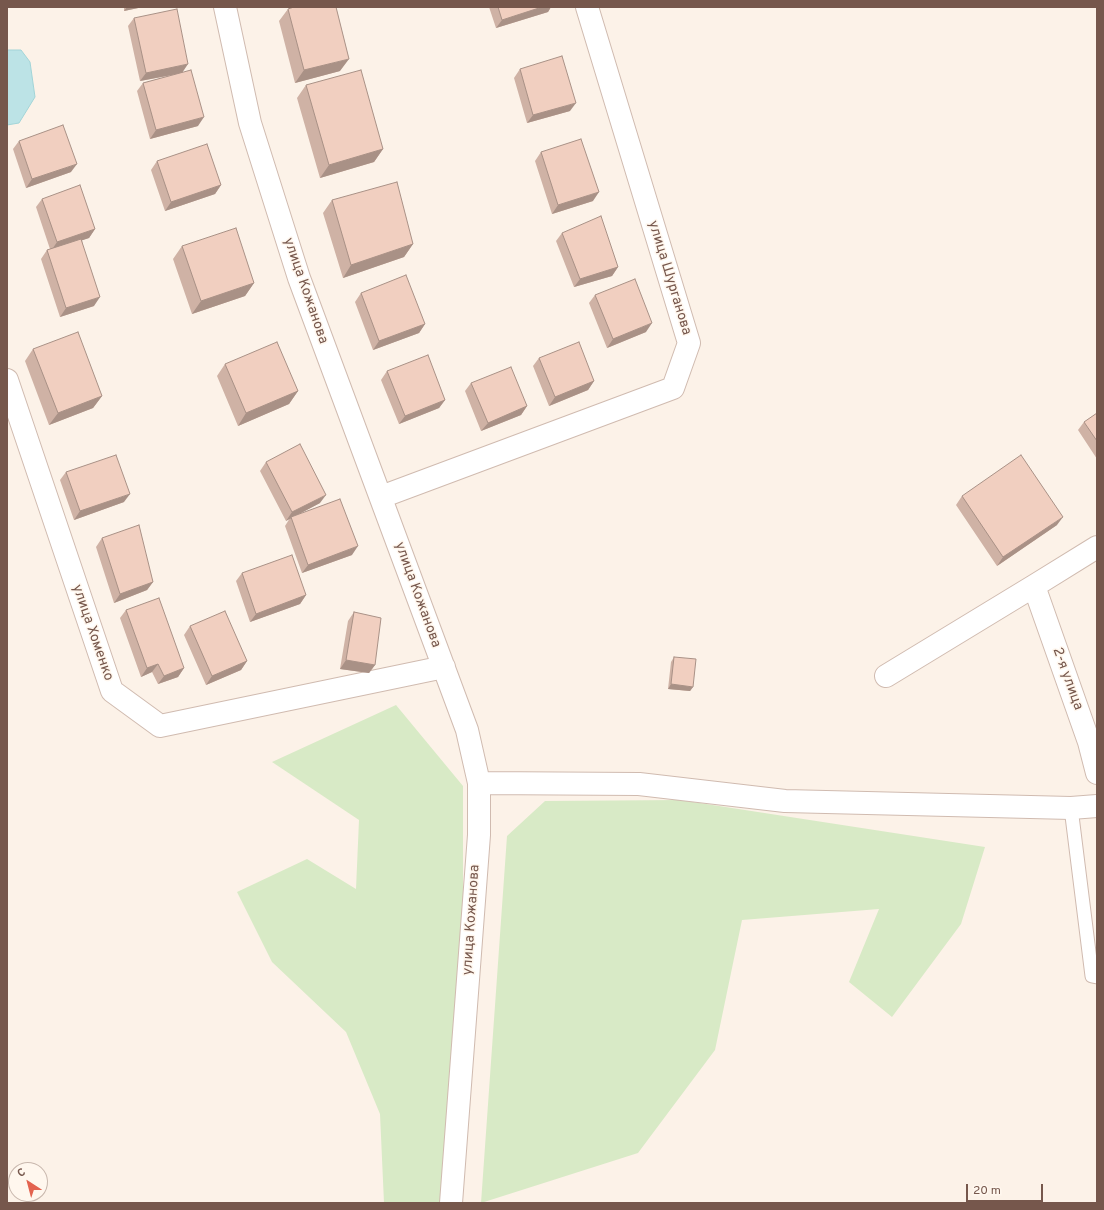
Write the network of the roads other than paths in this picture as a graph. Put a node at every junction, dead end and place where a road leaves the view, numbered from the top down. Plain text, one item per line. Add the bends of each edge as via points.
1 (225, 7) edge
2 (587, 7) edge
3 (7, 380) edge
4 (380, 497) junction
5 (1097, 547) edge
6 (1034, 586) junction
7 (444, 667) junction
8 (886, 676) dead end
9 (1097, 773) edge
10 (479, 783) junction
11 (1097, 806) edge
12 (1071, 808) junction
13 (1097, 977) edge
14 (451, 1203) edge

1 - 4 street, улица Кожанова via 250,123 296,271
2 - 4 street, улица Шурганова via 689,343 673,388
3 - 7 street, улица Хоменко via 112,691 160,726
4 - 7 street, улица Кожанова
5 - 6 street
6 - 8 street
6 - 9 street, 2-я улица via 1089,742
7 - 10 street, улица Кожанова via 467,730
10 - 12 street via 639,784 785,802
10 - 14 street, улица Кожанова via 479,835
11 - 12 street
12 - 13 lane via 1092,976

